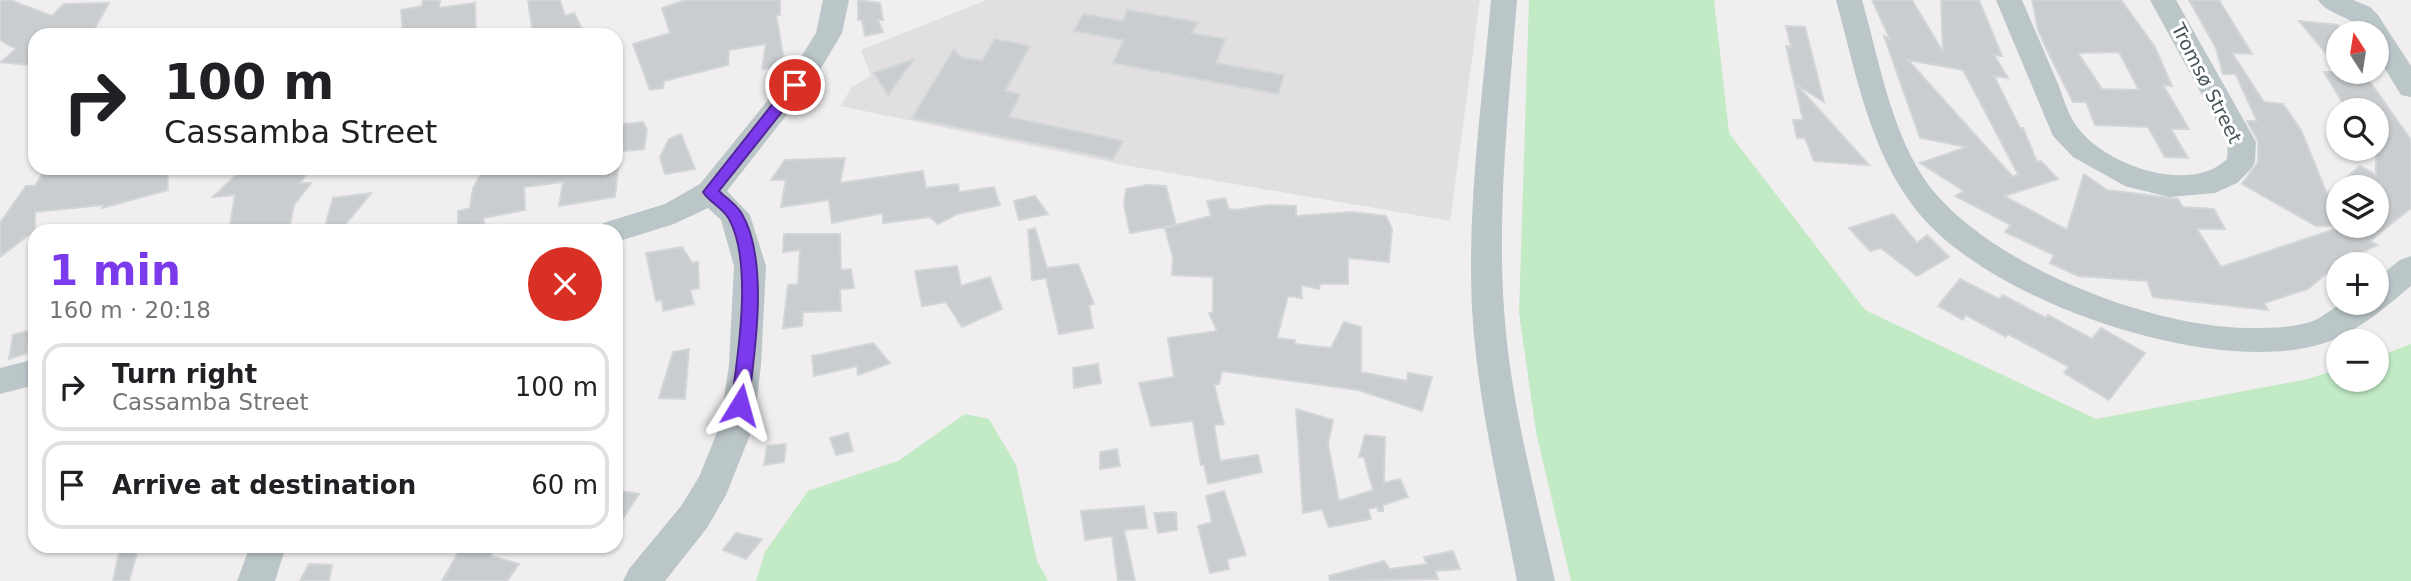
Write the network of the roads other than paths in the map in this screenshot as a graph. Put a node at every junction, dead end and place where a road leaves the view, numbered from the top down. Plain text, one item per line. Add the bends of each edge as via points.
1 (836, 0) edge
2 (1504, 0) edge
3 (1849, 0) edge
4 (2009, 0) edge
5 (2163, 0) edge
6 (2330, 0) edge
7 (2411, 88) edge
8 (710, 192) junction
9 (623, 229) edge
10 (2411, 268) edge
11 (2389, 286) edge
12 (2348, 315) edge
13 (28, 374) edge
14 (0, 380) edge
15 (266, 553) edge
16 (256, 581) edge
17 (642, 581) edge
18 (1536, 581) edge

1 - 8 street via 829,33 804,74
2 - 18 street via 1488,171 1488,312 1502,414
3 - 12 street via 1882,113 1917,188 1930,207 1981,249 2036,282 2101,309 2211,340 2265,341 2317,333
4 - 5 street, Tromsø Street via 2063,129 2083,150 2135,178 2169,186 2205,186 2227,176 2241,162 2242,142
6 - 7 street via 2370,21
8 - 9 street via 663,219
8 - 17 street via 736,215 751,266 746,365 737,425 714,484 694,517
10 - 11 street
13 - 14 street
15 - 16 street

